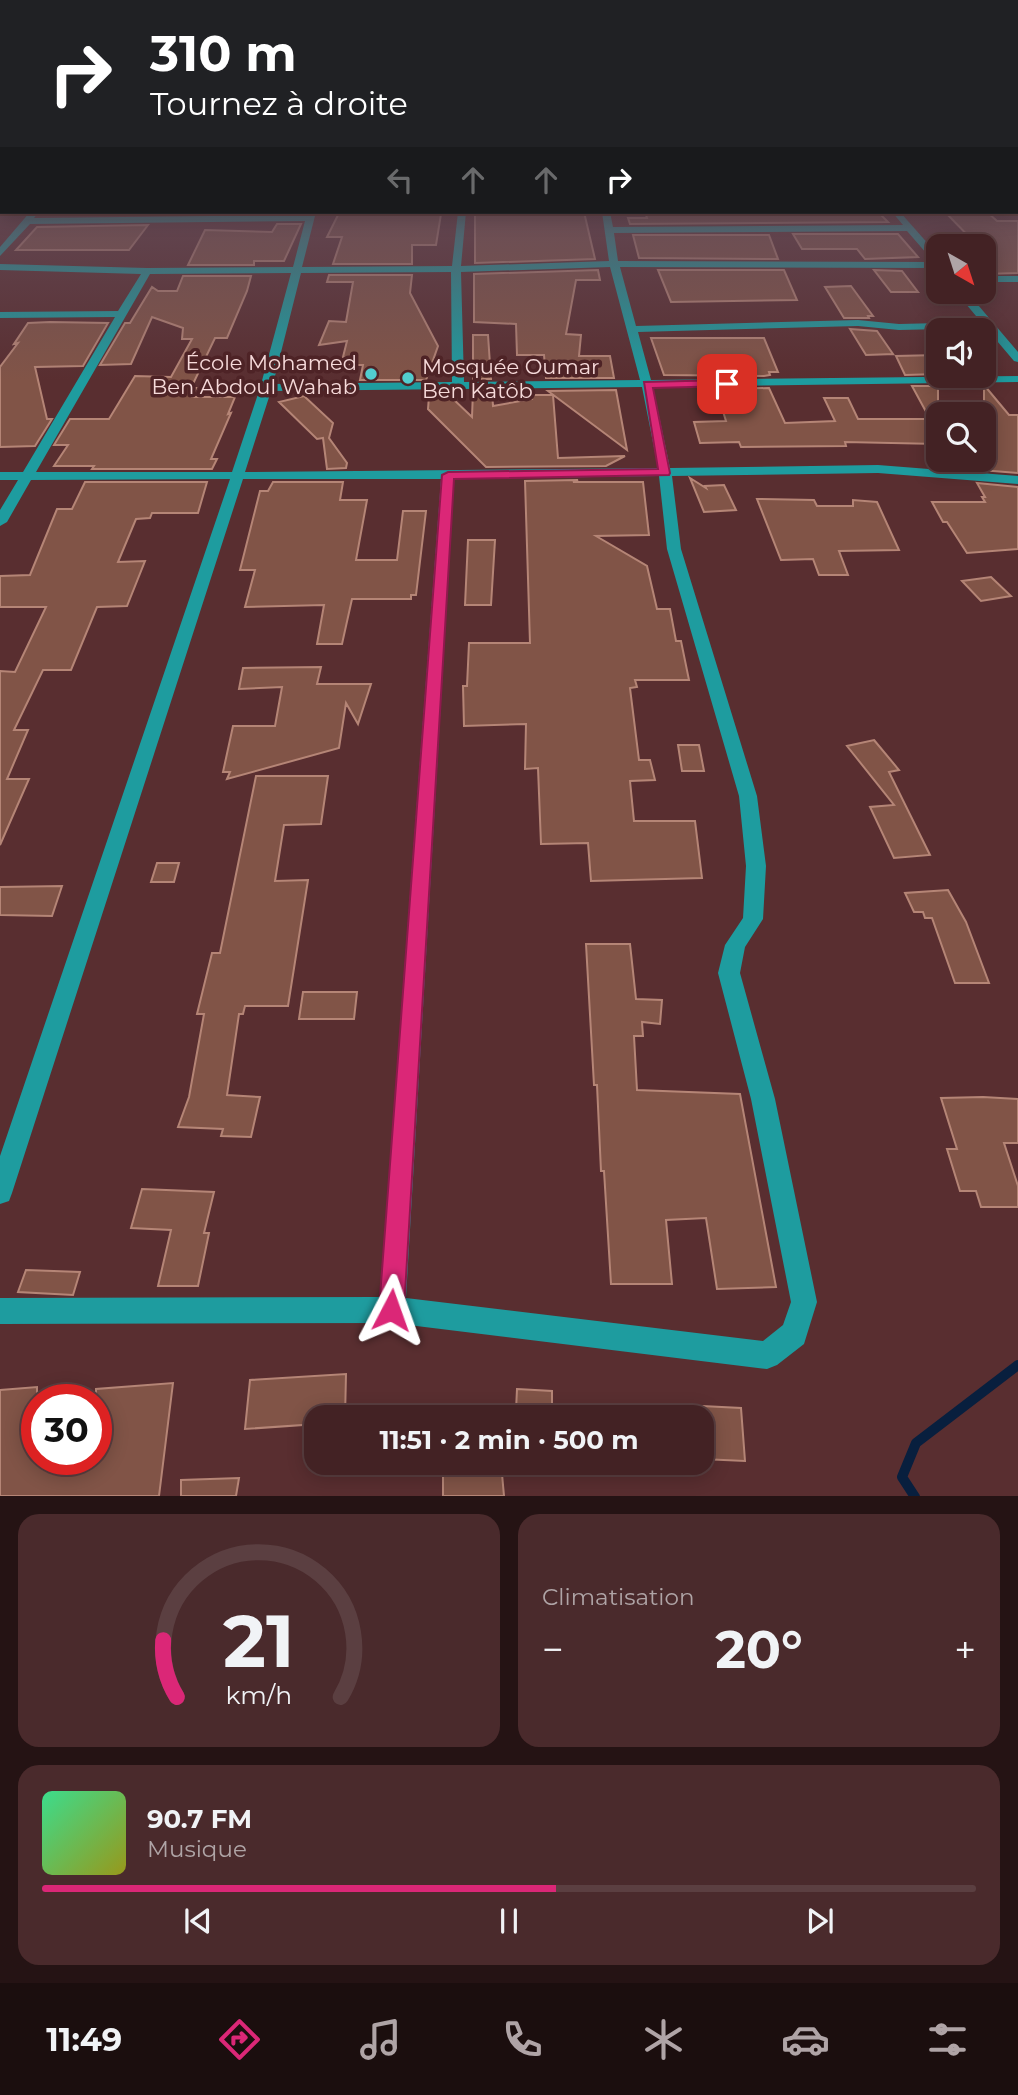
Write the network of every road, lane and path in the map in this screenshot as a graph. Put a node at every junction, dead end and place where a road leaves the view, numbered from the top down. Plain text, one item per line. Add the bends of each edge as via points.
1 (305, 241) edge
2 (459, 241) edge
3 (612, 241) edge
4 (926, 263) edge
5 (614, 264) junction
6 (0, 267) edge
7 (456, 270) junction
8 (147, 271) junction
9 (298, 271) junction
10 (996, 279) edge
11 (1018, 279) edge
12 (970, 304) edge
13 (122, 314) junction
14 (0, 315) edge
15 (981, 318) edge
16 (926, 326) edge
17 (634, 329) junction
18 (996, 336) edge
19 (1003, 344) junction
20 (1018, 344) edge
21 (1018, 359) edge
22 (1018, 379) edge
23 (647, 385) junction
24 (458, 387) junction
25 (266, 388) junction
26 (664, 473) junction
27 (238, 474) junction
28 (29, 475) junction
29 (448, 475) junction
30 (0, 476) edge
31 (1018, 480) edge
32 (0, 522) edge
33 (0, 1192) edge
34 (391, 1310) junction
35 (0, 1311) edge

1 - 9 street
2 - 7 street
3 - 5 street
4 - 5 street
5 - 7 street
5 - 17 street
6 - 8 street
7 - 9 street
7 - 24 street
8 - 9 street
8 - 13 street
9 - 25 street
10 - 11 street
12 - 15 street
13 - 14 street
13 - 28 street
16 - 17 street via 848,323
17 - 23 street
18 - 19 street
19 - 20 street
19 - 21 street
22 - 23 street
23 - 24 street
23 - 26 street
24 - 25 street
25 - 27 street
26 - 29 street
26 - 31 street via 878,469
26 - 34 street via 674,550 748,796 756,866 753,919 735,944 729,973 763,1100 796,1258 804,1303 794,1334 767,1355
27 - 28 street
27 - 29 street
27 - 33 street
28 - 30 street
28 - 32 street
29 - 34 street
34 - 35 street

